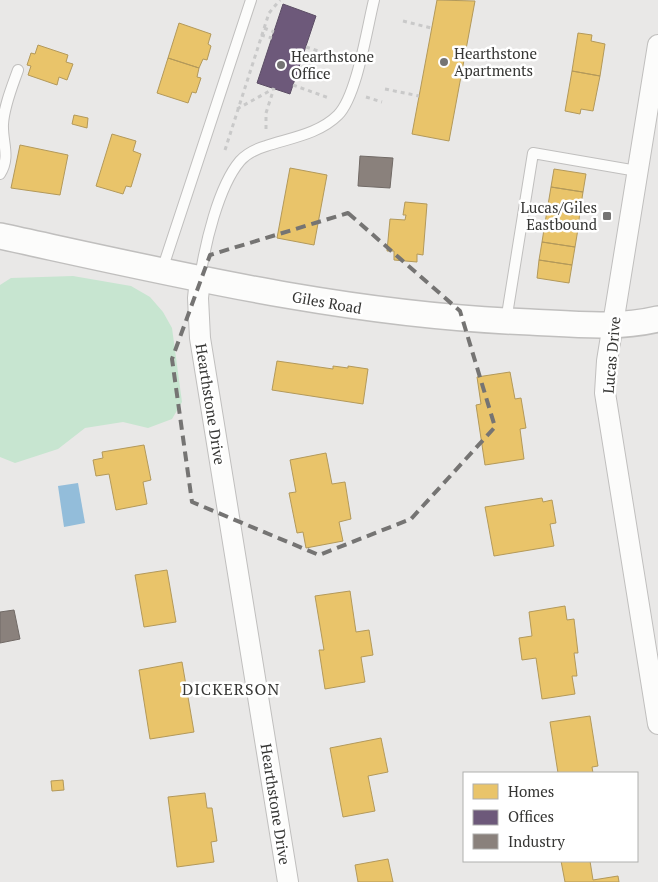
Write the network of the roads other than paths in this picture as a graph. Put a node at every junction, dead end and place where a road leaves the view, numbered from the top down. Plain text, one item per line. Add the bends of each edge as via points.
1 (251, 0) edge
2 (374, 0) edge
3 (658, 45) edge
4 (18, 70) dead end
5 (1, 125) edge
6 (637, 171) junction
7 (0, 174) edge
8 (0, 236) edge
9 (162, 271) junction
10 (200, 279) junction
11 (658, 319) edge
12 (506, 322) junction
13 (613, 324) junction
14 (656, 692) edge
15 (658, 724) edge
16 (288, 882) edge

1 - 9 lane
2 - 10 lane, Hearthstone Drive via 348,100 338,115 319,128 249,152 240,161 210,228
3 - 6 street, Lucas Drive
4 - 5 lane
5 - 7 lane via 7,148 5,167
6 - 12 lane via 533,153
6 - 13 street, Lucas Drive
8 - 9 street, Giles Road
9 - 10 street, Giles Road
10 - 12 street, Giles Road via 352,307
10 - 16 street, Hearthstone Drive via 200,338
11 - 13 street, Giles Road
12 - 13 street, Giles Road
13 - 14 street, Lucas Drive via 605,393
14 - 15 street, Lucas Drive

